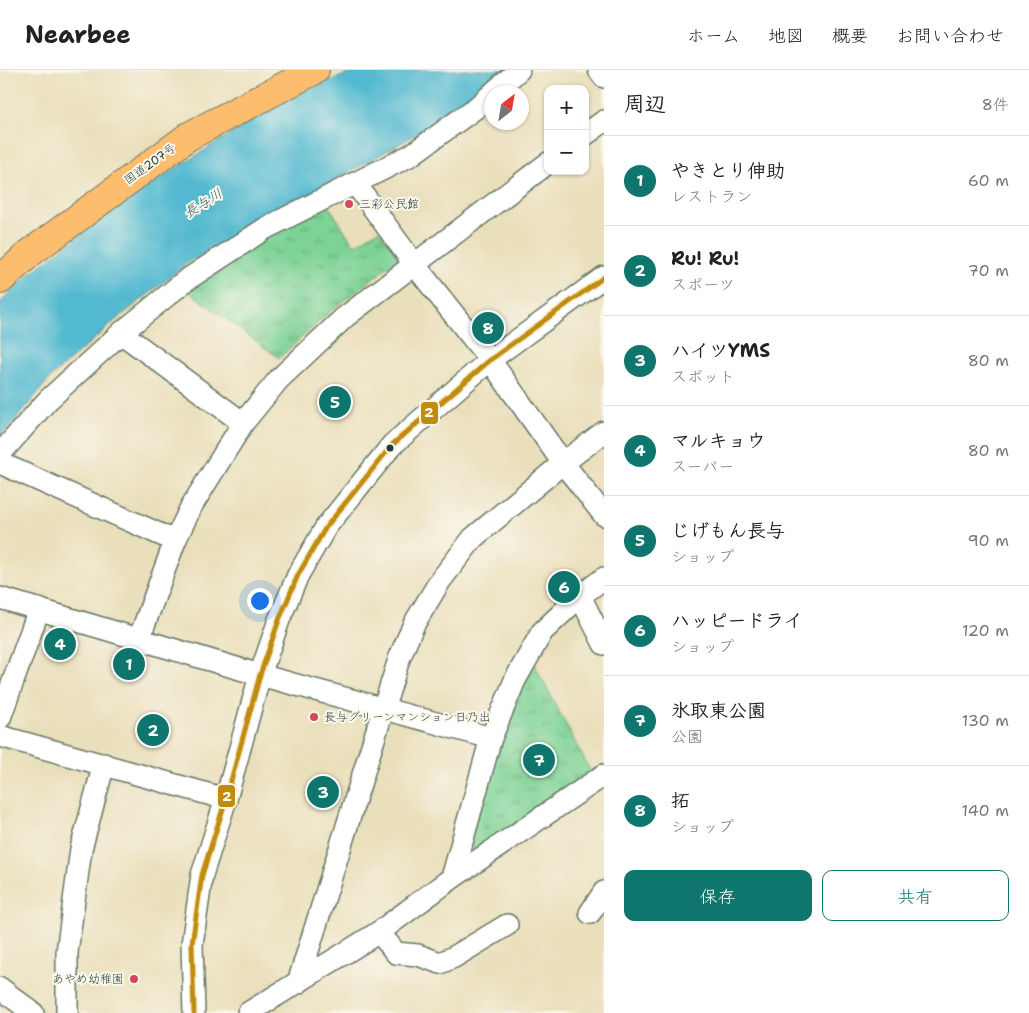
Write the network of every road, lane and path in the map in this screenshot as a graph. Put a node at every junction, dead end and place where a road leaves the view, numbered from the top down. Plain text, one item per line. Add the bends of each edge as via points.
1 (315, 70) edge
2 (519, 70) edge
3 (599, 70) edge
4 (604, 77) edge
5 (501, 85) edge
6 (484, 101) edge
7 (604, 121) edge
8 (589, 132) edge
9 (544, 167) edge
10 (355, 183) junction
11 (414, 264) junction
12 (604, 277) edge
13 (0, 280) edge
14 (121, 332) junction
15 (490, 360) junction
16 (243, 423) junction
17 (604, 432) edge
18 (0, 454) edge
19 (0, 463) edge
20 (563, 463) junction
21 (604, 515) edge
22 (175, 540) junction
23 (604, 578) edge
24 (580, 596) junction
25 (0, 598) edge
26 (39, 609) junction
27 (139, 639) junction
28 (604, 644) edge
29 (260, 674) junction
30 (384, 707) junction
31 (0, 718) edge
32 (0, 736) edge
33 (491, 738) junction
34 (104, 764) junction
35 (603, 777) edge
36 (226, 799) junction
37 (452, 878) junction
38 (604, 892) edge
39 (590, 914) dead end
40 (507, 925) dead end
41 (379, 932) junction
42 (298, 983) junction
43 (0, 988) edge
44 (33, 1013) edge
45 (67, 1013) edge
46 (194, 1013) edge
47 (248, 1013) edge

1 - 13 highway, 国道207号 via 190,136 30,253
2 - 5 street
3 - 4 street
6 - 10 street via 411,155
7 - 8 street
9 - 11 street
10 - 11 street
10 - 14 street via 266,228 185,281
11 - 15 street
11 - 16 street via 345,317 279,379
12 - 15 street
14 - 16 street
14 - 18 street via 48,400
15 - 20 street
15 - 29 street via 392,445 326,527 298,575
16 - 22 street via 191,507
17 - 20 street
19 - 22 street
20 - 21 street
20 - 30 street via 472,538 440,581 414,624
22 - 27 street
23 - 24 street
24 - 28 street
24 - 33 street via 542,632 515,680
25 - 26 street
26 - 27 street
26 - 31 street
27 - 29 street
29 - 30 street
29 - 36 street
30 - 33 street
30 - 42 street
32 - 34 street
33 - 37 street
34 - 36 street
34 - 45 street via 81,849 67,952
35 - 37 street
36 - 46 street via 202,874 192,944
37 - 41 street
38 - 39 street
40 - 41 street via 440,962 396,953
41 - 42 street
42 - 47 street
43 - 44 street

